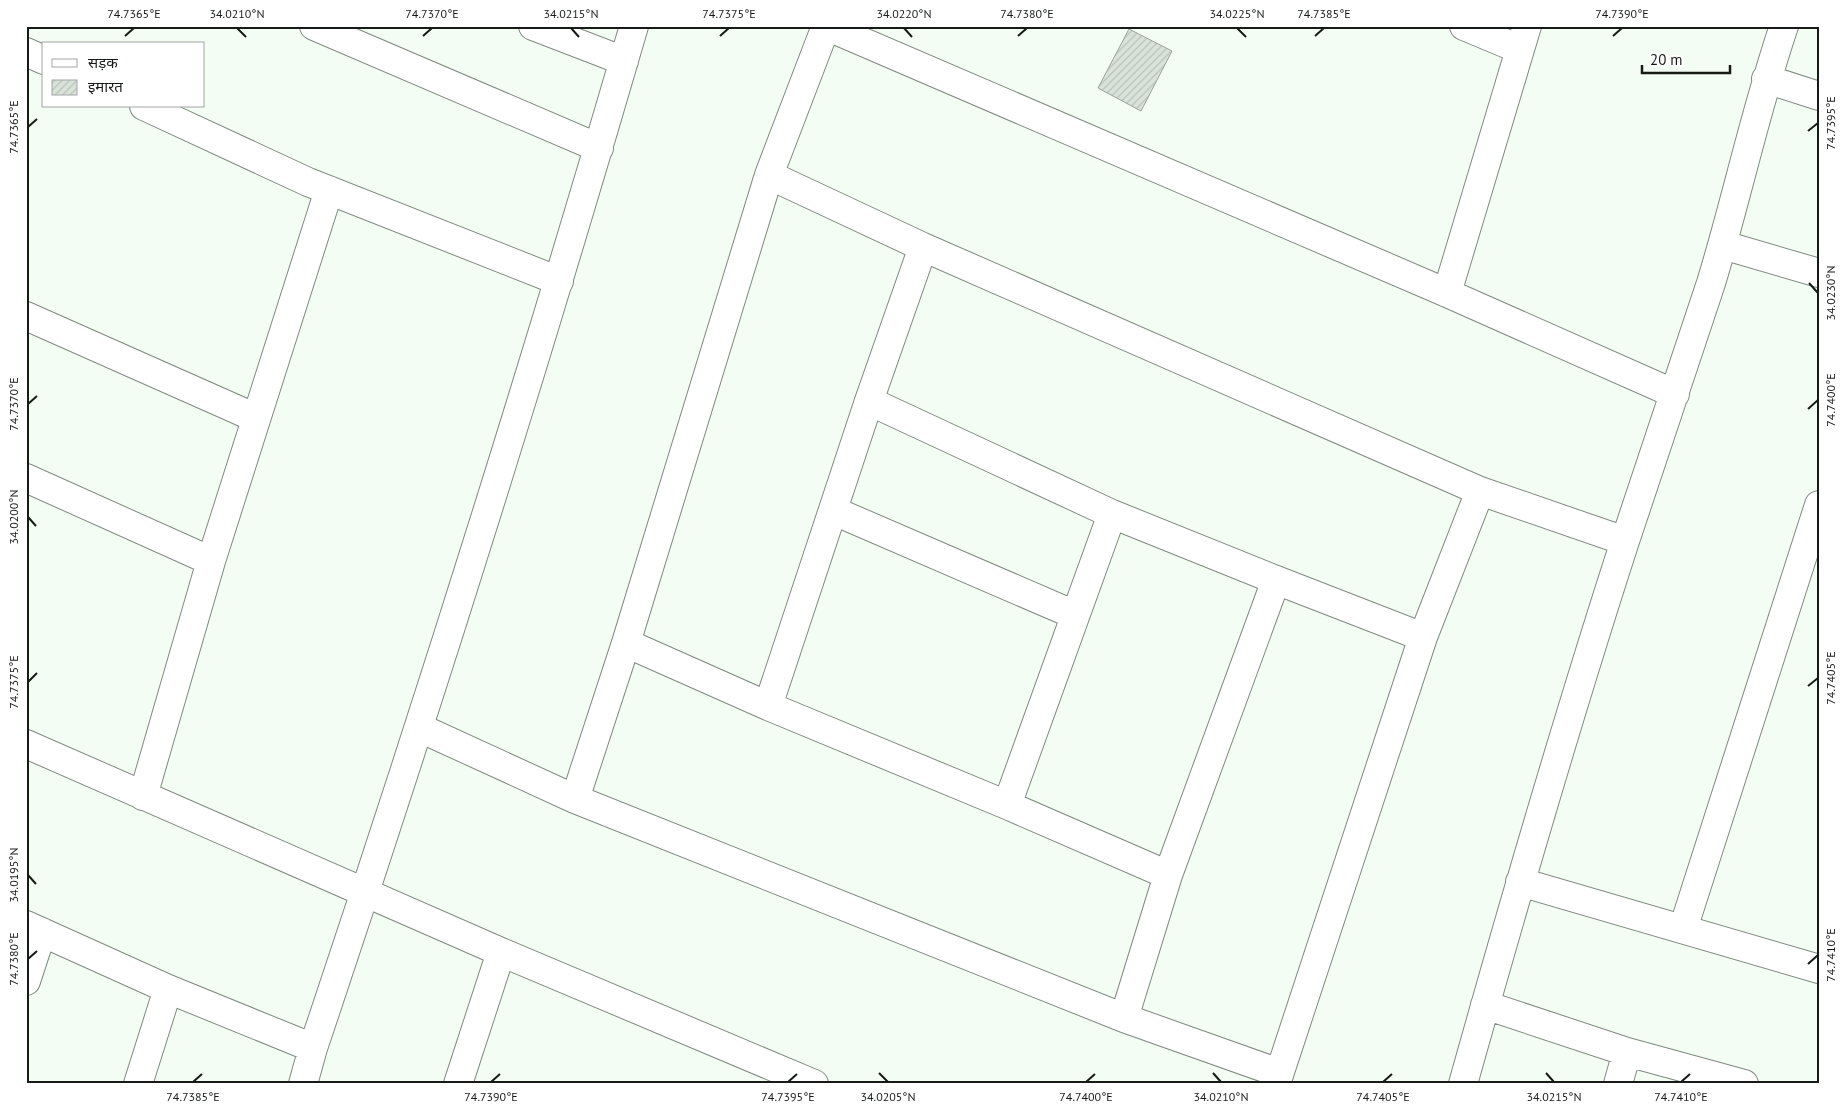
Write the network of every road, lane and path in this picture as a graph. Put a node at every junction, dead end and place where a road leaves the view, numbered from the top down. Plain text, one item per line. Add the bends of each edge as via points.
1 (314, 26) edge
2 (533, 26) edge
3 (634, 26) edge
4 (826, 26) edge
5 (1464, 26) edge
6 (1784, 26) edge
7 (1523, 38) edge
8 (26, 52) edge
9 (42, 59) edge
10 (624, 61) junction
11 (1766, 79) junction
12 (1819, 96) edge
13 (148, 108) edge
14 (599, 148) junction
15 (769, 175) junction
16 (329, 190) junction
17 (1722, 245) junction
18 (923, 247) junction
19 (1819, 273) edge
20 (559, 281) junction
21 (1447, 293) junction
22 (26, 316) edge
23 (1675, 394) junction
24 (869, 400) junction
25 (256, 418) junction
26 (26, 478) edge
27 (1480, 491) junction
28 (1819, 505) edge
29 (834, 511) junction
30 (1112, 514) junction
31 (1625, 541) junction
32 (211, 560) junction
33 (1276, 580) junction
34 (1075, 615) junction
35 (1423, 637) junction
36 (626, 643) junction
37 (768, 706) junction
38 (420, 728) junction
39 (26, 744) edge
40 (143, 796) junction
41 (575, 799) junction
42 (1008, 805) junction
43 (1168, 875) junction
44 (1520, 882) junction
45 (365, 893) junction
46 (34, 929) edge
47 (1683, 929) junction
48 (500, 952) junction
49 (1819, 969) edge
50 (26, 981) edge
51 (168, 989) junction
52 (1485, 1005) junction
53 (1124, 1018) junction
54 (313, 1048) junction
55 (1627, 1052) junction
56 (1278, 1078) edge
57 (463, 1082) edge
58 (138, 1084) edge
59 (303, 1084) edge
60 (814, 1084) edge
61 (1463, 1084) edge
62 (1618, 1084) edge
63 (1744, 1084) edge

1 - 14 street
2 - 10 street
3 - 10 street
4 - 15 street
4 - 21 street
5 - 7 street
6 - 11 street
7 - 21 street
8 - 9 street
10 - 14 street
11 - 12 street
11 - 17 street
13 - 16 street
14 - 20 street
15 - 18 street
15 - 36 street
16 - 20 street
16 - 25 street
17 - 19 street
17 - 23 street
18 - 24 street
18 - 27 street
20 - 38 street
21 - 23 street
22 - 25 street
23 - 31 street
24 - 29 street
24 - 30 street
25 - 32 street
26 - 32 street
27 - 31 street
27 - 35 street
28 - 47 street
29 - 34 street
29 - 37 street
30 - 33 street
30 - 34 street
31 - 44 street
32 - 40 street
33 - 35 street
33 - 43 street
34 - 42 street
35 - 56 street
36 - 37 street
36 - 41 street
37 - 42 street
38 - 41 street
38 - 45 street
39 - 40 street
40 - 45 street
41 - 53 street
42 - 43 street
43 - 53 street
44 - 47 street
44 - 52 street
45 - 48 street
45 - 54 street
46 - 50 street
46 - 51 street
47 - 49 street
48 - 57 street
48 - 60 street
51 - 54 street
51 - 58 street
52 - 55 street
52 - 61 street
53 - 56 street
54 - 59 street
55 - 62 street
55 - 63 street

